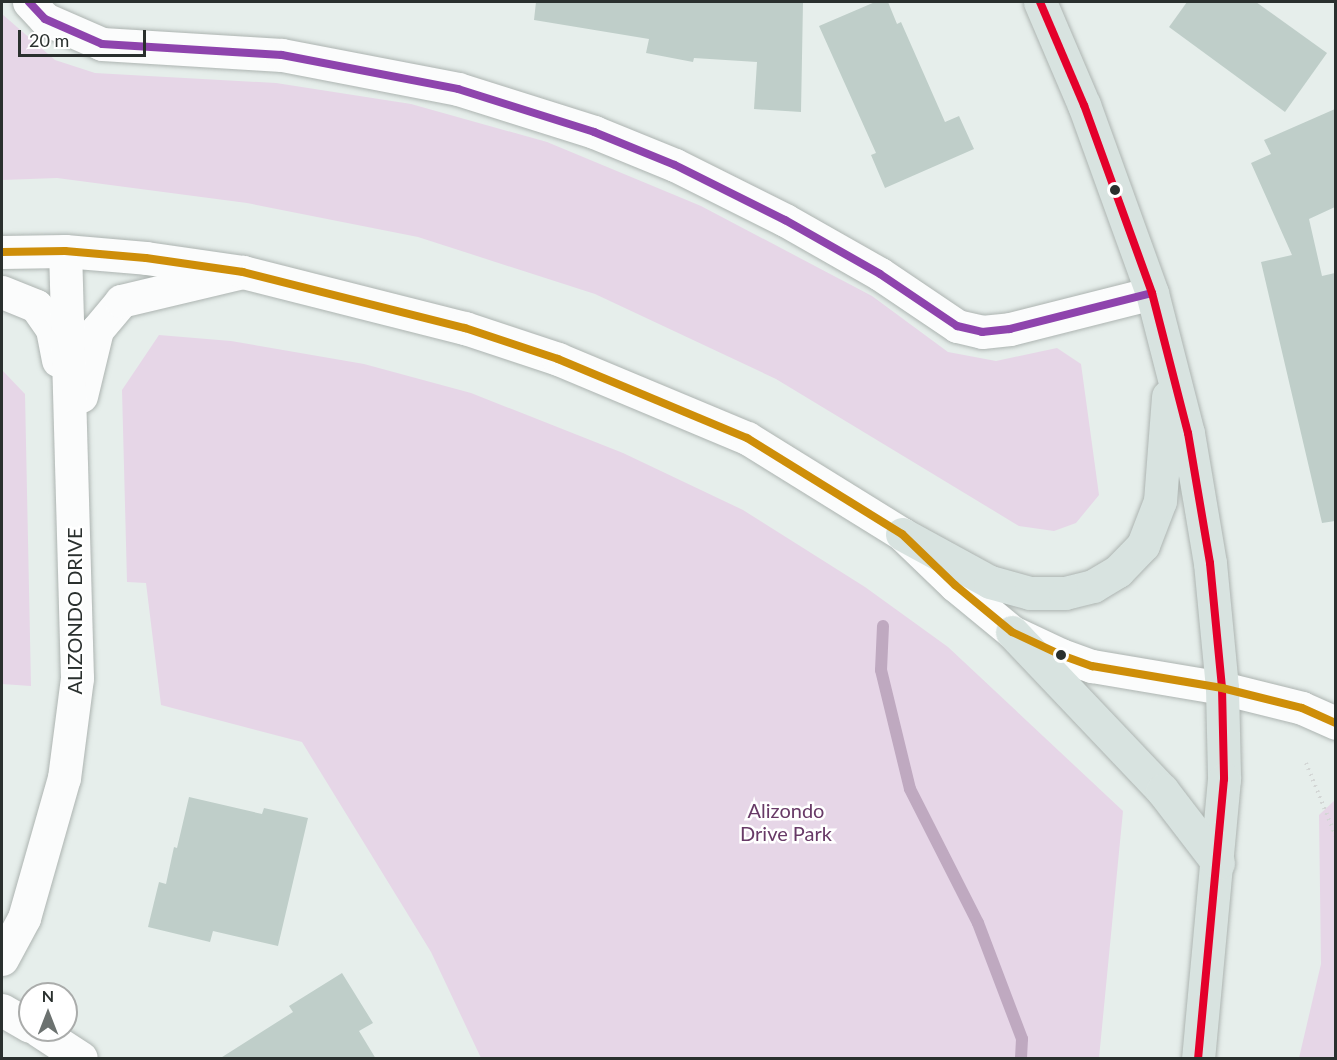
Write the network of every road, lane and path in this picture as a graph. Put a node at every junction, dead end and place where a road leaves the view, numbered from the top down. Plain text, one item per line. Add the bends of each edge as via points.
1 (28, 2) edge
2 (1040, 2) edge
3 (65, 251) junction
4 (2, 252) edge
5 (243, 272) junction
6 (2, 292) edge
7 (1152, 293) junction
8 (1169, 358) junction
9 (72, 433) junction
10 (903, 534) junction
11 (1012, 632) junction
12 (1222, 688) junction
13 (1335, 723) edge
14 (1306, 763) dead end
15 (1335, 837) edge
16 (1218, 863) junction
17 (2, 959) edge
18 (2, 1010) edge
19 (18, 1019) edge
20 (56, 1042) edge
21 (81, 1059) edge
22 (1198, 1059) edge

1 - 7 street via 45,19 102,44 282,55 458,88 594,132 675,165 785,220 880,274 957,326 982,332 1010,329
2 - 7 main road via 1084,105
3 - 4 street
3 - 5 street
3 - 9 street, ALIZONDO DRIVE
5 - 9 street via 121,301 97,330
5 - 10 street via 465,328 646,394 747,438
6 - 9 street via 36,306 52,329
7 - 8 main road
8 - 10 main road via 1160,501 1143,545 1118,572 1093,586 1065,593 1030,593 990,582
8 - 12 main road via 1188,433 1210,563
9 - 17 street, ALIZONDO DRIVE via 77,678 66,767 24,918
10 - 11 street via 955,585
11 - 12 street via 1092,666
11 - 16 main road via 1162,790
12 - 13 street via 1302,708
12 - 16 main road via 1224,779
14 - 15 path
16 - 22 main road
18 - 19 street
20 - 21 street

